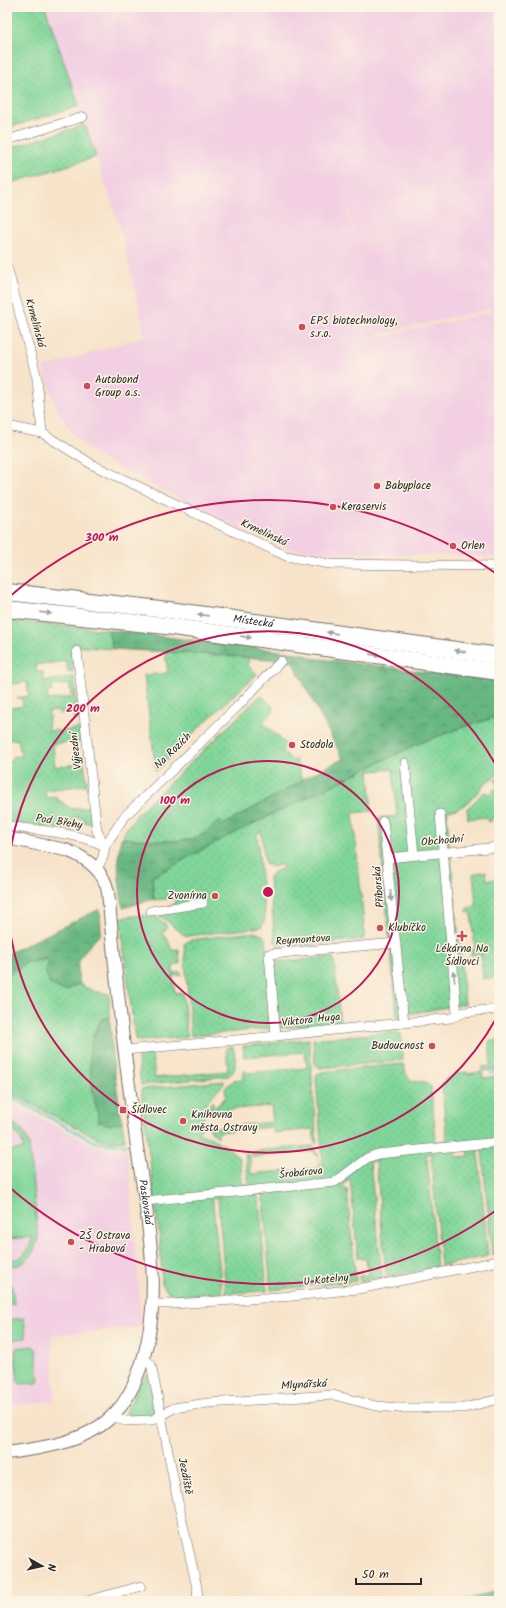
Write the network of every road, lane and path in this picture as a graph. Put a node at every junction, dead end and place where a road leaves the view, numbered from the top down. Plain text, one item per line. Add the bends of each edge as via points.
1 (83, 117) dead end
2 (7, 140) edge
3 (7, 267) edge
4 (7, 426) edge
5 (42, 434) junction
6 (499, 566) edge
7 (7, 592) edge
8 (7, 609) edge
9 (77, 651) dead end
10 (499, 656) edge
11 (281, 661) dead end
12 (499, 672) edge
13 (405, 763) dead end
14 (440, 814) dead end
15 (383, 821) dead end
16 (7, 826) edge
17 (7, 838) edge
18 (105, 846) junction
19 (499, 847) edge
20 (443, 853) junction
21 (414, 855) junction
22 (388, 858) junction
23 (97, 869) junction
24 (203, 903) dead end
25 (151, 911) dead end
26 (396, 943) junction
27 (499, 1009) edge
28 (457, 1015) junction
29 (404, 1023) junction
30 (276, 1036) junction
31 (125, 1050) junction
32 (499, 1142) edge
33 (145, 1201) junction
34 (499, 1261) edge
35 (153, 1304) junction
36 (144, 1359) junction
37 (499, 1399) edge
38 (162, 1415) junction
39 (114, 1416) junction
40 (7, 1453) edge
41 (141, 1586) dead end
42 (110, 1598) edge
43 (87, 1601) edge
44 (198, 1601) edge

1 - 2 street
3 - 5 street, Krmelínská via 37,378
4 - 5 street, Krmelínská
5 - 6 street, Krmelínská via 93,465 286,556 330,564
10 -> 7 highway, Místecká via 169,610
8 -> 12 highway, Místecká via 166,626
9 - 18 street, Výjezdní via 97,831
11 - 18 street, Na Rozích via 124,817
13 - 21 street
14 - 20 street
15 - 22 street, Příborská
16 - 18 street, Pod Břehy via 71,835 90,839
17 - 23 main road via 66,850 84,858
18 - 23 street, Na Rozích
19 - 20 street, Obchodní
20 - 21 street, Obchodní
28 -> 20 street
21 - 22 street, Obchodní
22 -> 26 street, Příborská
23 - 31 main road, Paskovská via 104,879 108,892
24 - 25 street
26 - 29 street, Příborská
26 - 30 street, Reymontova via 269,954
27 - 28 street, Viktora Huga
28 - 29 street, Viktora Huga via 451,1018
29 - 30 street, Viktora Huga
30 - 31 street, Viktora Huga
31 - 33 main road, Paskovská
32 - 33 street, Šrobárova via 378,1154 366,1158 335,1182
33 - 35 main road, Paskovská via 152,1251
34 - 35 street, U Kotelny via 358,1289 293,1296
35 - 36 main road, Paskovská
36 - 38 street, Jezdiště via 151,1364
36 - 39 main road, Paskovská via 130,1392
37 - 38 street, Mlynářská via 464,1408 399,1408 376,1406 333,1395 208,1403 174,1408
38 - 39 street, Mlynářská via 152,1420 125,1421
38 - 44 street, Jezdiště
39 - 40 main road, Paskovská via 99,1427 75,1438
41 - 42 street
42 - 43 street

